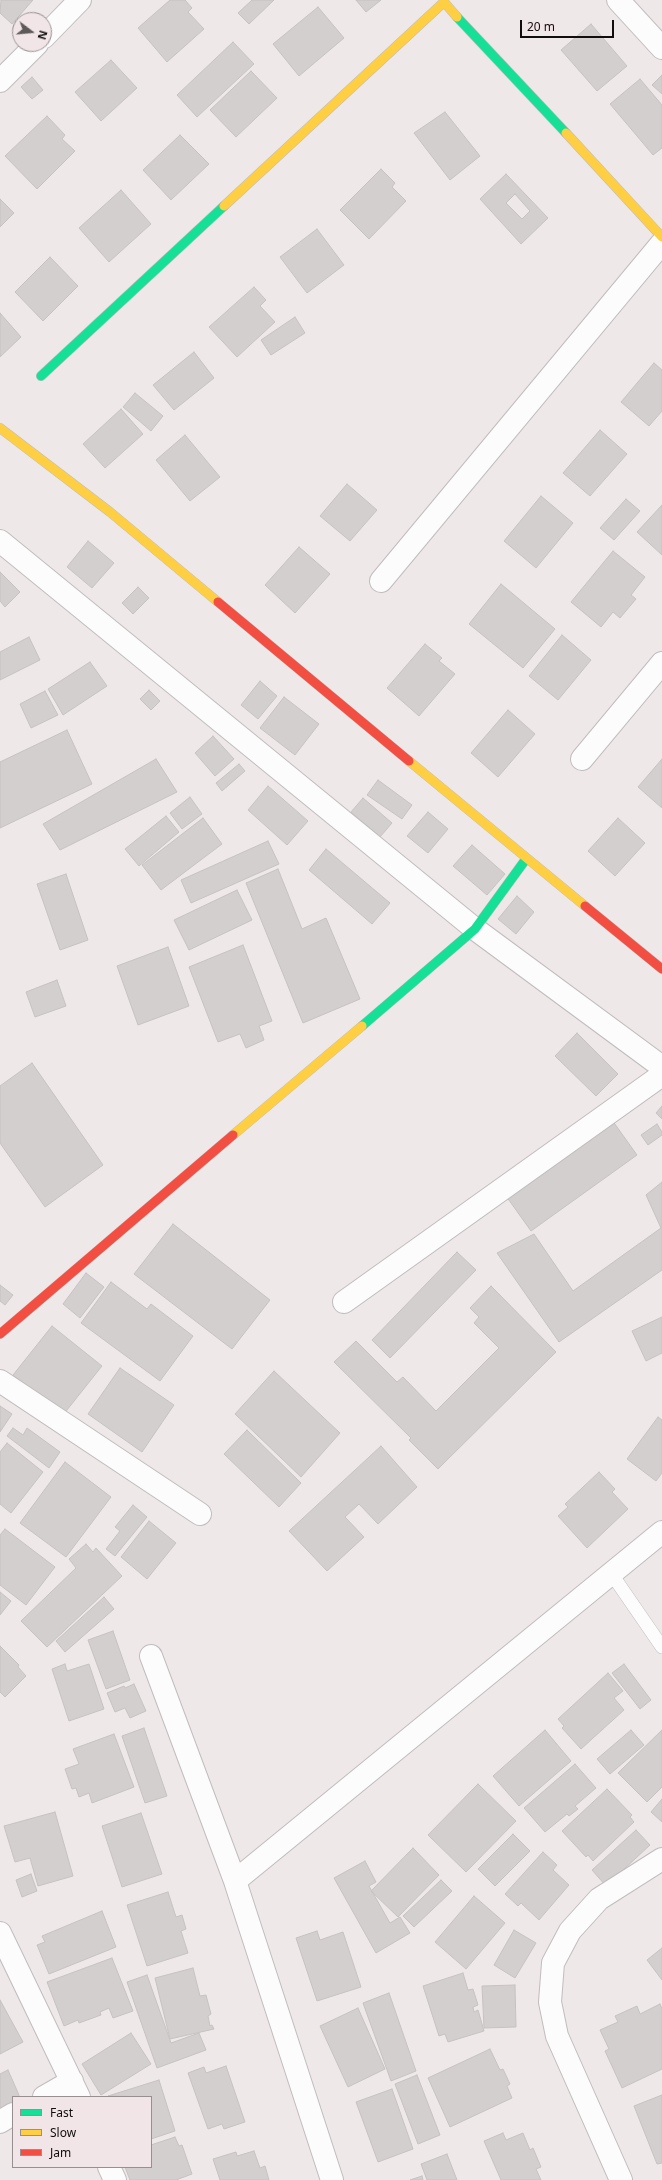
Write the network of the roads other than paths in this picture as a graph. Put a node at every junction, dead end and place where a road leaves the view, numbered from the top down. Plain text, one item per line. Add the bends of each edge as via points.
1 (80, 0) edge
2 (618, 0) edge
3 (443, 1) edge
4 (52, 29) edge
5 (662, 48) edge
6 (29, 52) edge
7 (0, 81) edge
8 (662, 237) edge
9 (662, 243) edge
10 (41, 376) dead end
11 (0, 428) edge
12 (0, 541) edge
13 (381, 581) dead end
14 (662, 663) edge
15 (582, 758) dead end
16 (526, 859) junction
17 (475, 929) junction
18 (662, 969) edge
19 (662, 1067) edge
20 (662, 1075) edge
21 (344, 1302) dead end
22 (0, 1334) edge
23 (0, 1381) edge
24 (200, 1514) dead end
25 (662, 1532) edge
26 (612, 1573) junction
27 (662, 1647) edge
28 (151, 1656) dead end
29 (662, 1859) edge
30 (235, 1881) junction
31 (0, 1933) edge
32 (75, 2089) edge
33 (48, 2096) edge
34 (12, 2115) edge
35 (0, 2122) edge
36 (109, 2168) edge
37 (115, 2180) edge
38 (332, 2180) edge
39 (621, 2180) edge

1 - 4 street
2 - 5 street
3 - 8 street
3 - 10 street
6 - 7 street
9 - 13 street
11 - 16 street via 110,512
12 - 17 street
14 - 15 street
16 - 17 street
16 - 18 street
17 - 19 street
17 - 22 street
20 - 21 street
23 - 24 street
25 - 26 street
26 - 27 lane
26 - 30 street
28 - 30 street
29 - 39 street via 598,1899 570,1931 553,1963 550,2002 558,2036
30 - 38 street
31 - 32 street
32 - 33 street
34 - 35 street
36 - 37 street

